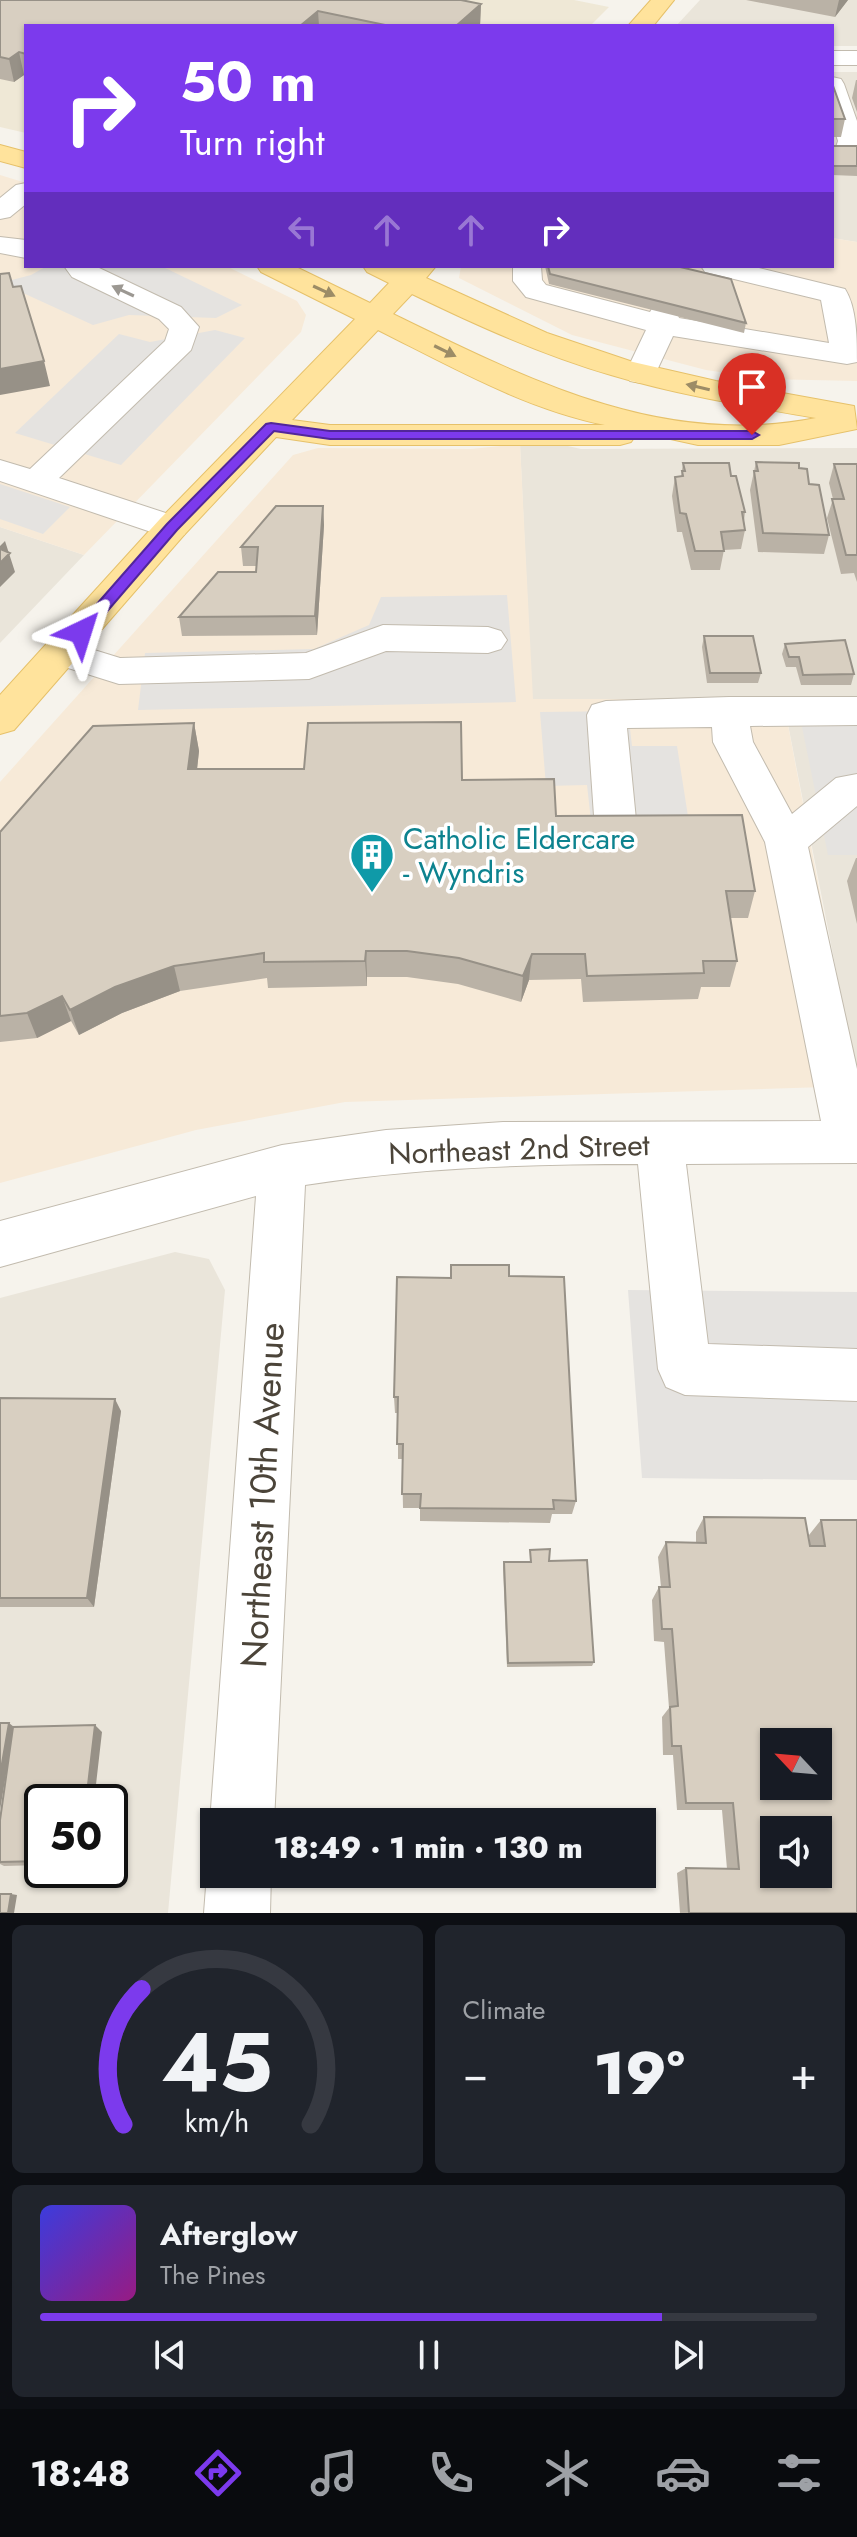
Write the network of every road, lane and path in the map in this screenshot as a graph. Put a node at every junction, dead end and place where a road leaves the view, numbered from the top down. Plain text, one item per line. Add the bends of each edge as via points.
1 (663, 0) edge
2 (642, 24) edge
3 (834, 58) edge
4 (857, 58) edge
5 (834, 90) edge
6 (848, 150) edge
7 (0, 153) edge
8 (24, 159) edge
9 (24, 193) edge
10 (0, 213) edge
11 (24, 227) edge
12 (0, 245) edge
13 (24, 249) edge
14 (24, 265) edge
15 (0, 268) edge
16 (76, 268) edge
17 (275, 268) edge
18 (388, 268) edge
19 (527, 268) edge
20 (723, 268) edge
21 (415, 273) edge
22 (376, 315) junction
23 (663, 319) junction
24 (847, 355) junction
25 (641, 374) junction
26 (857, 388) edge
27 (857, 417) edge
28 (271, 427) junction
29 (698, 435) junction
30 (0, 470) edge
31 (34, 483) junction
32 (172, 527) junction
33 (488, 640) dead end
34 (62, 653) junction
35 (6, 706) edge
36 (729, 711) junction
37 (857, 711) edge
38 (857, 789) edge
39 (616, 830) edge
40 (786, 842) junction
41 (853, 1142) edge
42 (660, 1144) junction
43 (282, 1167) junction
44 (0, 1244) edge
45 (857, 1375) edge
46 (243, 1808) edge
47 (238, 1888) edge
48 (237, 1913) edge

1 - 2 main road
3 - 4 street
5 - 6 street via 851,141
7 - 8 main road
9 - 10 street
10 - 11 street
12 - 13 street
14 - 15 street
31 -> 16 street via 180,344 184,327 170,313
17 -> 22 main road
18 - 21 main road
19 - 23 street via 536,291
20 - 24 street via 835,295
21 - 22 main road
21 - 25 main road via 514,330
22 - 28 main road
22 -> 29 main road via 502,379 587,412
23 - 24 street
23 - 25 street
24 - 26 street
27 -> 25 main road
27 - 29 main road via 779,435
28 - 29 main road via 330,435
28 - 32 main road
30 - 31 street
31 - 32 street
32 - 34 main road
33 - 34 street via 383,638 309,666 119,671
34 - 35 main road
36 - 37 street
36 - 39 street via 606,715
36 - 40 street via 733,742
38 - 40 street via 850,789
40 - 41 street
41 - 42 street, Northeast 2nd Street
42 - 43 street, Northeast 2nd Street via 503,1143 386,1151
42 - 45 street via 685,1369
43 - 44 street, Northeast 2nd Street
43 - 46 street, Northeast 10th Avenue
47 - 48 street

